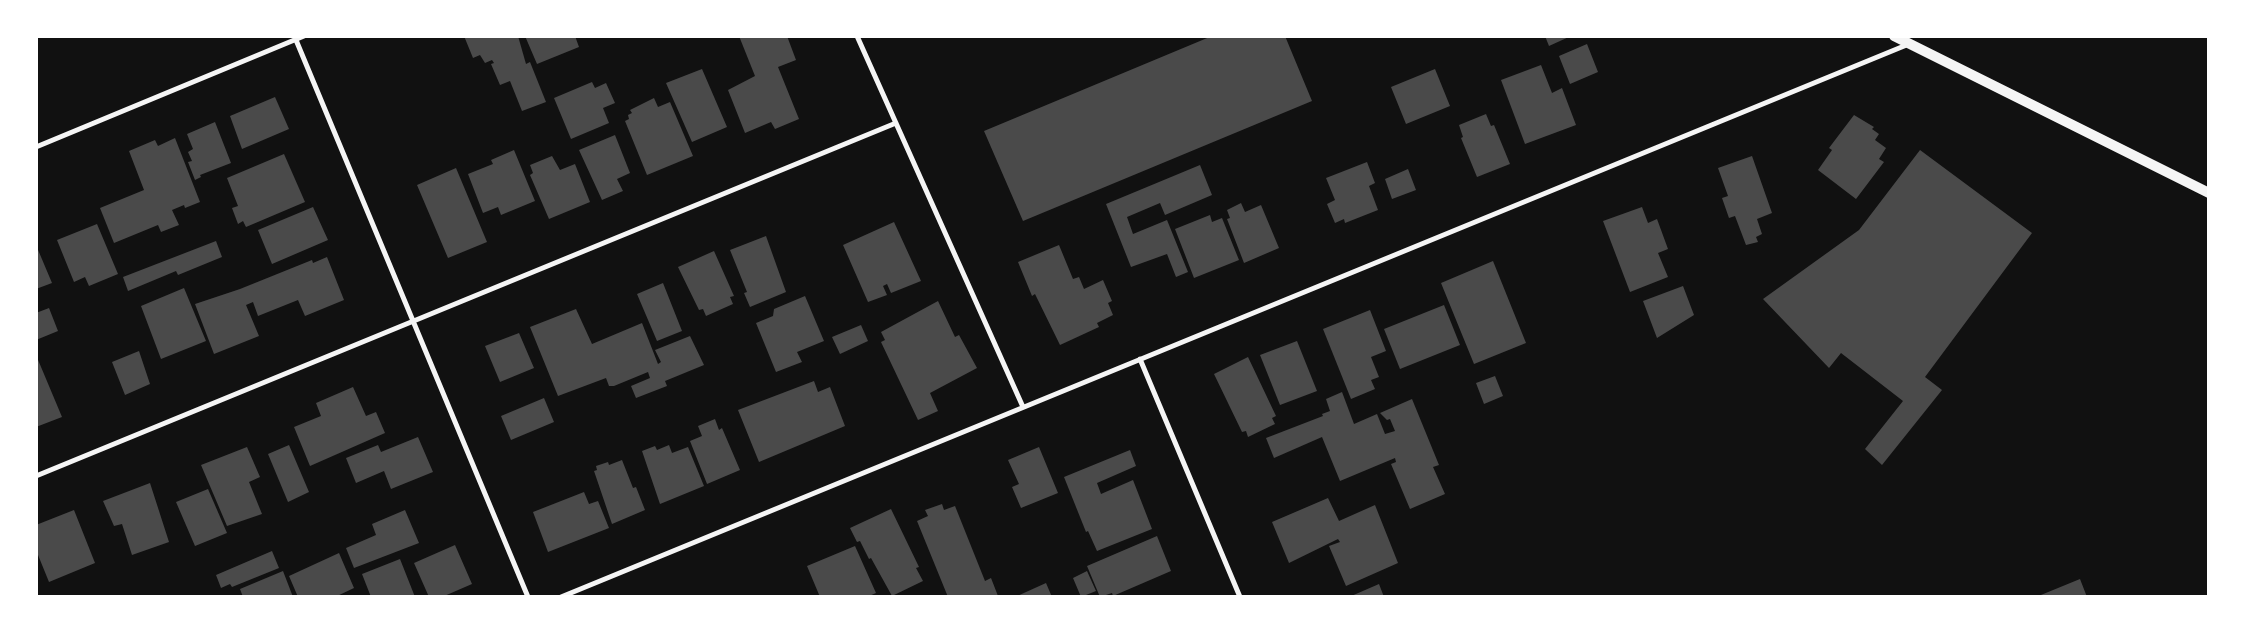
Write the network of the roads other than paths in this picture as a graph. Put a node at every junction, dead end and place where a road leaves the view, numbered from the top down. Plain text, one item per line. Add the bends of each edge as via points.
1 (304, 36) edge
2 (857, 36) edge
3 (1894, 36) edge
4 (296, 40) junction
5 (1909, 44) junction
6 (896, 123) junction
7 (36, 147) edge
8 (2209, 193) edge
9 (413, 322) junction
10 (1140, 359) junction
11 (1023, 407) junction
12 (36, 476) edge
13 (528, 597) edge
14 (561, 597) edge
15 (1240, 597) edge

1 - 4 street
2 - 6 street
3 - 5 main road
4 - 7 street
4 - 9 street
5 - 8 main road
5 - 10 street
6 - 9 street
6 - 11 street
9 - 12 street
9 - 13 street
10 - 11 street
10 - 15 street
11 - 14 street

